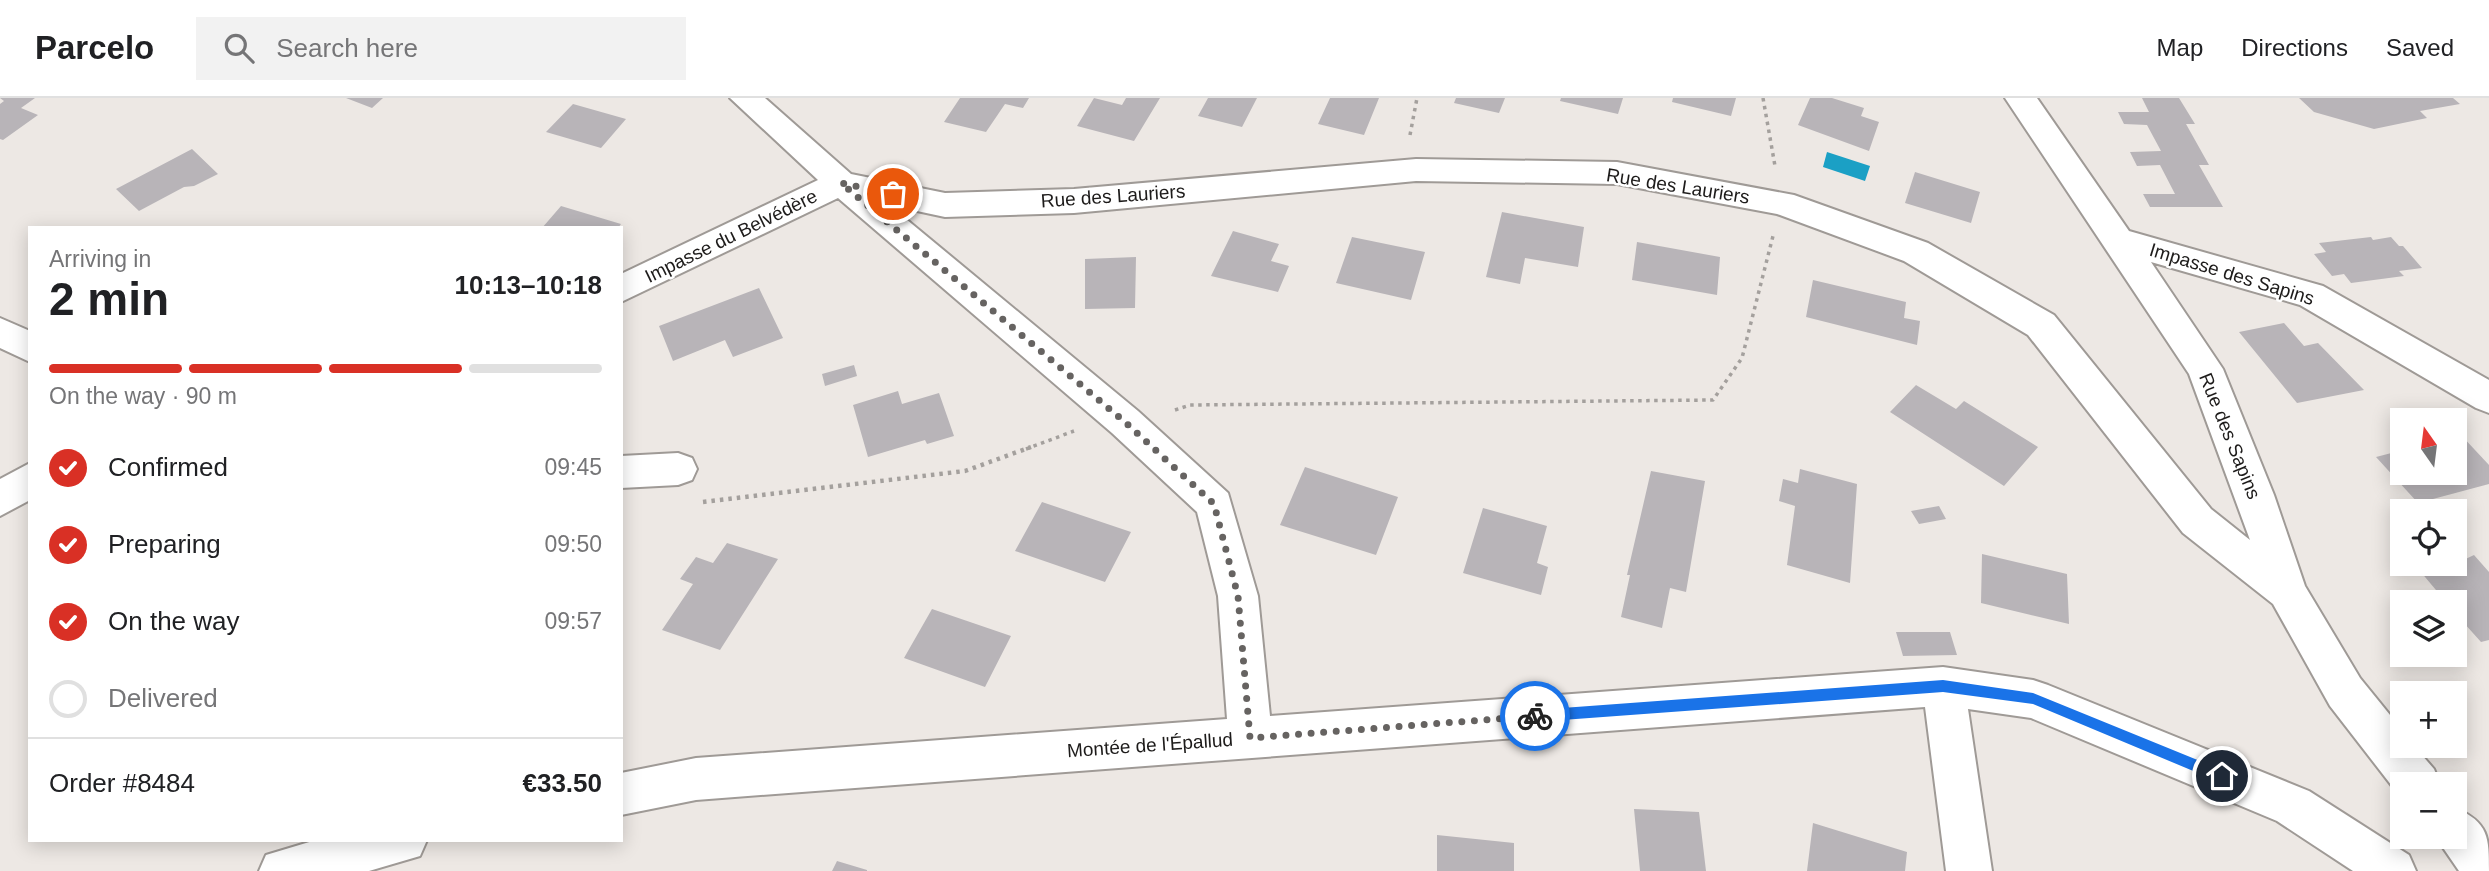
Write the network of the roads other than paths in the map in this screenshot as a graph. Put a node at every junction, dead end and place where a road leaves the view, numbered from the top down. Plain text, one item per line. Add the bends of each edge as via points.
1 (746, 98) edge
2 (2021, 98) edge
3 (841, 183) junction
4 (2118, 240) junction
5 (623, 288) edge
6 (0, 332) edge
7 (28, 347) edge
8 (2489, 398) edge
9 (678, 469) dead end
10 (623, 472) edge
11 (28, 480) edge
12 (0, 500) edge
13 (2287, 592) junction
14 (1943, 686) junction
15 (1250, 738) junction
16 (2409, 772) edge
17 (623, 794) edge
18 (396, 842) edge
19 (2467, 845) edge
20 (282, 871) edge
21 (1969, 871) edge
22 (2393, 871) edge
23 (2488, 871) edge

1 - 3 street
2 - 4 street, Rue des Sapins
3 - 5 street, Impasse du Belvédère
3 - 13 street, Rue des Lauriers via 945,205 1074,201 1416,170 1604,173 1782,203 1916,252 2041,324 2197,522
3 - 15 street via 1125,422 1214,504 1238,596
4 - 8 street, Impasse des Sapins via 2311,295
4 - 13 street, Rue des Sapins via 2205,369
6 - 7 street
9 - 10 street
11 - 12 street
13 - 16 street, Rue des Sapins via 2346,692
14 - 15 street, Montée de l'Épallud
14 - 21 street
14 - 22 street, Montée de l'Épallud via 2033,699 2083,719 2293,806
15 - 17 street, Montée de l'Épallud via 696,779
18 - 20 street
19 - 23 street

